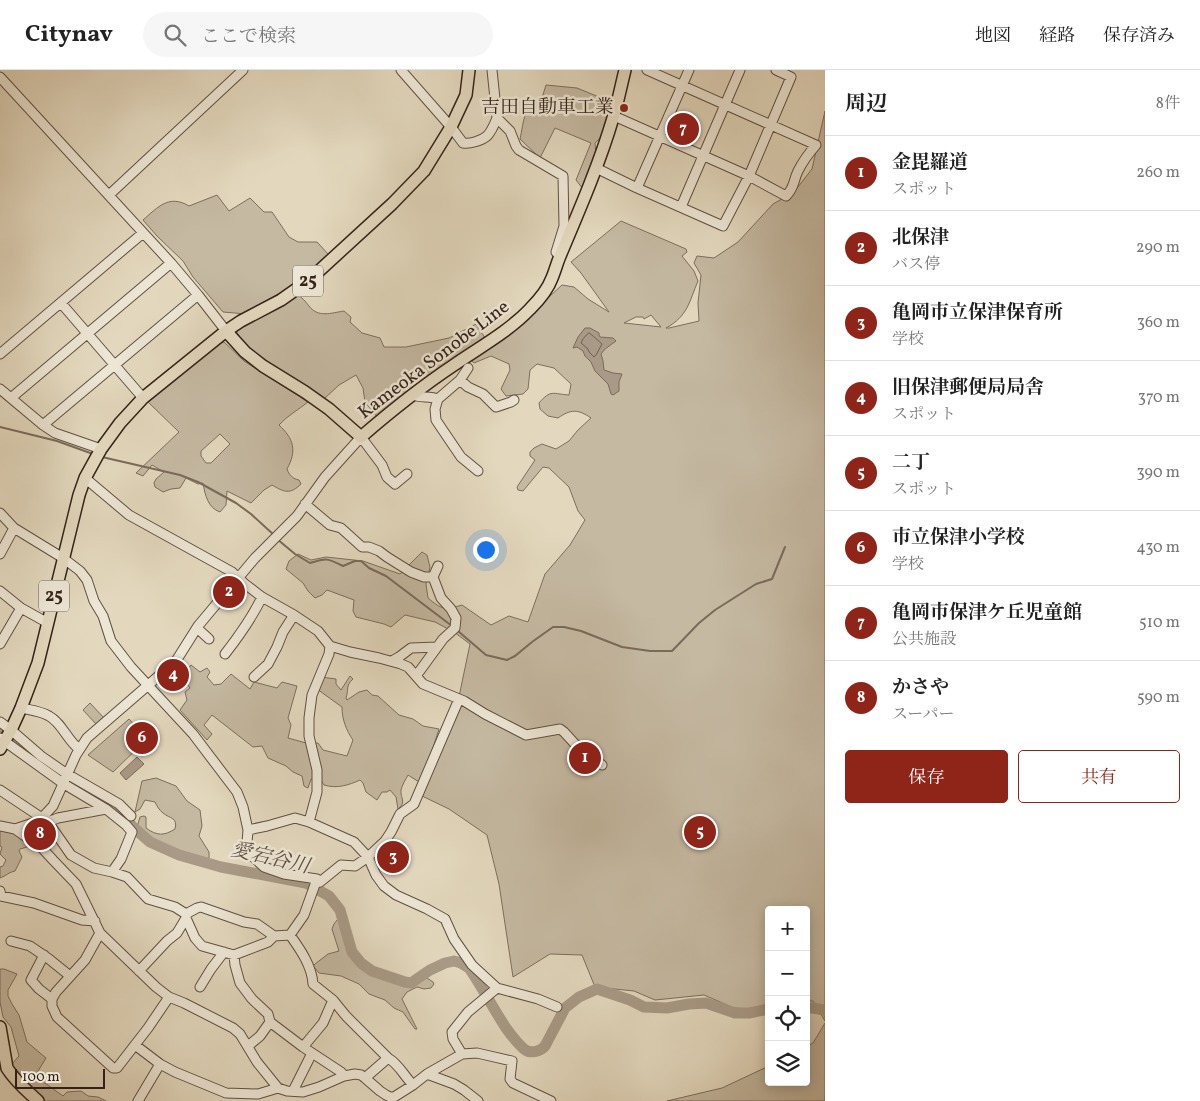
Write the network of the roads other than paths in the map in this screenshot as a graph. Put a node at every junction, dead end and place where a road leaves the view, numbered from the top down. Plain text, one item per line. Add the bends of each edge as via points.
1 (243, 70) edge
2 (401, 70) edge
3 (469, 70) edge
4 (492, 70) edge
5 (625, 70) edge
6 (647, 70) edge
7 (689, 70) edge
8 (740, 70) edge
9 (776, 70) edge
10 (0, 77) edge
11 (682, 85) junction
12 (725, 104) junction
13 (614, 116) junction
14 (496, 118) junction
15 (771, 124) junction
16 (451, 127) junction
17 (660, 136) junction
18 (703, 155) junction
19 (596, 168) junction
20 (749, 176) junction
21 (637, 188) junction
22 (109, 195) junction
23 (681, 207) junction
24 (143, 232) junction
25 (559, 258) junction
26 (171, 263) junction
27 (198, 295) junction
28 (61, 303) junction
29 (226, 331) junction
30 (88, 334) junction
31 (0, 354) edge
32 (115, 366) junction
33 (468, 368) dead end
34 (460, 380) junction
35 (0, 389) edge
36 (412, 395) junction
37 (11, 398) junction
38 (143, 398) junction
39 (438, 399) junction
40 (514, 400) dead end
41 (43, 425) junction
42 (361, 437) junction
43 (98, 453) junction
44 (478, 471) dead end
45 (407, 474) dead end
46 (85, 478) junction
47 (305, 504) junction
48 (0, 513) edge
49 (14, 528) junction
50 (0, 554) edge
51 (63, 558) junction
52 (438, 566) dead end
53 (433, 577) junction
54 (238, 578) junction
55 (0, 591) edge
56 (262, 597) junction
57 (21, 608) junction
58 (294, 615) junction
59 (48, 623) junction
60 (197, 628) junction
61 (209, 639) dead end
62 (0, 644) edge
63 (330, 646) junction
64 (436, 647) junction
65 (225, 654) dead end
66 (392, 661) junction
67 (416, 676) junction
68 (254, 677) dead end
69 (148, 686) junction
70 (459, 699) junction
71 (21, 708) junction
72 (0, 722) edge
73 (5, 738) edge
74 (79, 748) junction
75 (602, 764) dead end
76 (66, 779) junction
77 (0, 790) edge
78 (106, 809) junction
79 (131, 816) dead end
80 (45, 820) junction
81 (309, 822) junction
82 (0, 826) edge
83 (15, 829) junction
84 (248, 830) junction
85 (368, 857) junction
86 (112, 872) junction
87 (316, 881) junction
88 (0, 891) edge
89 (186, 916) junction
90 (95, 920) junction
91 (100, 933) junction
92 (290, 934) junction
93 (274, 936) junction
94 (11, 941) dead end
95 (224, 952) junction
96 (44, 955) junction
97 (234, 956) junction
98 (139, 971) junction
99 (70, 976) junction
100 (200, 987) dead end
101 (497, 988) junction
102 (169, 997) junction
103 (52, 999) junction
104 (333, 1000) junction
105 (557, 1006) dead end
106 (270, 1022) junction
107 (0, 1027) edge
108 (135, 1045) junction
109 (248, 1046) junction
110 (303, 1047) junction
111 (312, 1053) junction
112 (462, 1054) junction
113 (388, 1058) junction
114 (160, 1064) junction
115 (427, 1074) junction
116 (344, 1076) junction
117 (365, 1078) junction
118 (413, 1085) junction
119 (376, 1087) junction
120 (278, 1088) junction
121 (293, 1091) junction
122 (302, 1096) edge
123 (38, 1101) edge
124 (138, 1101) edge
125 (380, 1101) edge
126 (478, 1101) edge
127 (551, 1101) edge

1 - 22 street
2 - 16 street
3 - 16 main road, 25 via 466,95
4 - 14 street
5 - 13 main road, Kameoka Sonobe Line
6 - 11 street
7 - 11 street
8 - 12 street
9 - 15 street via 791,77
10 - 22 street
11 - 12 street
11 - 17 street
12 - 15 street
12 - 18 street
13 - 17 street
13 - 19 main road, Kameoka Sonobe Line
14 - 16 street via 487,136 469,144 463,143
14 - 25 street via 510,131 519,150 563,176 564,226 556,252
15 - 20 street
15 - 20 street via 816,145 804,159 796,173 792,191 786,196
16 - 29 main road, 25 via 424,171 308,281
17 - 18 street
17 - 21 street
18 - 20 street
18 - 23 street
19 - 21 street
19 - 25 main road, Kameoka Sonobe Line
20 - 23 street via 724,226
21 - 23 street
22 - 24 street
24 - 26 street
24 - 28 street
25 - 36 main road, Kameoka Sonobe Line via 551,281 531,308 494,340
26 - 27 street
26 - 30 street
27 - 29 street
27 - 32 street
28 - 30 street
28 - 31 street
29 - 38 main road, 25
29 - 42 main road, Kameoka Sonobe Line via 244,352 330,409
30 - 32 street
30 - 37 street
32 - 38 street
32 - 41 street
33 - 34 street
34 - 39 street
34 - 40 street via 483,394 496,407
35 - 37 street
36 - 39 street
36 - 42 main road, Kameoka Sonobe Line
37 - 41 street
38 - 43 main road, 25 via 120,422
39 - 44 street via 436,420 461,457
41 - 43 street
42 - 45 street via 395,484
42 - 47 street
43 - 46 main road, 25
46 - 51 main road, 25
46 - 54 street via 151,528 209,558
47 - 53 street via 330,525 341,528 362,547 379,551 411,572
47 - 54 street
48 - 49 street
49 - 50 street
49 - 51 street
51 - 59 main road, 25
51 - 69 street via 87,580 111,641
52 - 53 street
53 - 64 street via 441,598 456,618 455,628
54 - 56 street
54 - 60 street
55 - 57 street
56 - 58 street
56 - 65 street
57 - 59 street
57 - 62 street
58 - 63 street via 318,631
58 - 68 street via 268,664
59 - 71 main road, 25 via 38,663
60 - 61 street
60 - 69 street via 176,661
63 - 66 street
63 - 81 street via 312,695 309,718 309,736 317,770 317,792
64 - 66 street via 411,648
64 - 67 street
66 - 67 street via 408,668
67 - 70 street via 423,684
69 - 74 street
69 - 84 street via 193,734 237,792
70 - 75 street via 526,735 560,729
70 - 85 street via 414,804 400,814 385,841
71 - 73 main road, 25
71 - 74 street via 50,716
72 - 73 street
73 - 76 street
74 - 76 street
76 - 78 street
76 - 79 street via 119,804
76 - 80 street
77 - 80 street
78 - 80 street
78 - 86 street via 132,832
80 - 83 street
80 - 86 street via 71,855 94,868
81 - 84 street via 295,818
81 - 85 street via 354,842
82 - 83 street
83 - 90 street via 42,848 76,884
84 - 87 street via 248,852 264,867
85 - 87 street via 355,866 341,865 320,882
85 - 101 street via 384,886 445,919 472,965
86 - 89 street via 127,877 148,898 175,907
87 - 92 street via 304,915
88 - 90 street via 1,896 34,903 82,920
89 - 93 street via 201,907 257,924
89 - 95 street via 202,946
89 - 98 street via 177,933
90 - 91 street
91 - 98 street
91 - 99 street via 85,960
92 - 93 street
92 - 104 street via 305,959 313,984
93 - 97 street via 268,942
94 - 96 street via 30,946
95 - 97 street
95 - 100 street
96 - 99 street
96 - 103 street via 31,980
97 - 106 street via 240,983 268,1014
98 - 102 street
99 - 103 street
101 - 105 street
101 - 112 street via 468,1012 452,1032
102 - 108 street
102 - 109 street via 233,1028
103 - 108 street via 57,1017 113,1068 117,1068
104 - 110 street via 322,1023
104 - 113 street
106 - 109 street
106 - 110 street
107 - 123 main road via 7,1068
108 - 114 street
109 - 120 street
110 - 111 street
111 - 116 street
111 - 121 street
112 - 115 street
112 - 127 street via 476,1053 512,1061 510,1079 513,1083
113 - 117 street
113 - 118 street via 399,1066
114 - 120 street via 226,1093 258,1094
114 - 124 street
115 - 118 street
115 - 126 street via 459,1087
116 - 117 street via 355,1074
116 - 122 street
117 - 119 street
118 - 119 street via 394,1097
119 - 125 street
120 - 121 street
121 - 122 street

